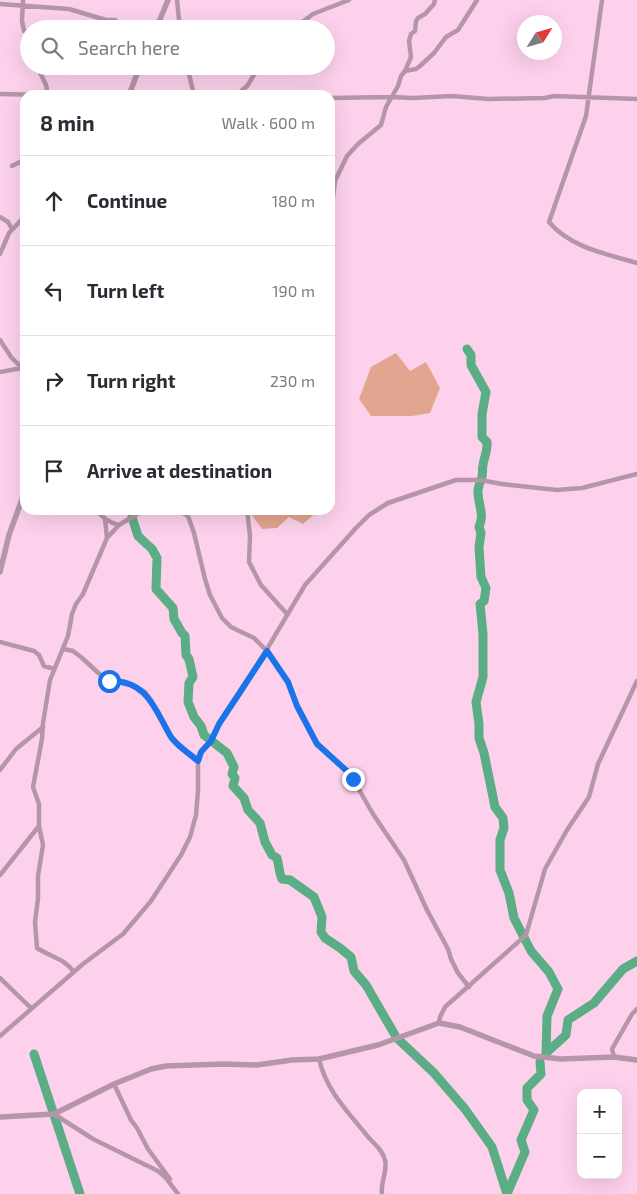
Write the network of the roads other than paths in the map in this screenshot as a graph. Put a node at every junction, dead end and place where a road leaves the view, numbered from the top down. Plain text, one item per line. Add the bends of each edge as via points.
1 (23, 0) edge
2 (168, 0) edge
3 (177, 0) edge
4 (348, 0) edge
5 (435, 0) edge
6 (477, 0) edge
7 (602, 0) edge
8 (0, 4) edge
9 (23, 6) junction
10 (22, 20) edge
11 (106, 20) edge
12 (160, 20) edge
13 (179, 20) edge
14 (305, 20) edge
15 (405, 71) junction
16 (41, 75) edge
17 (137, 75) edge
18 (190, 75) edge
19 (254, 75) edge
20 (46, 90) edge
21 (131, 90) edge
22 (193, 90) edge
23 (242, 90) edge
24 (0, 94) edge
25 (20, 94) edge
26 (391, 97) junction
27 (335, 98) edge
28 (589, 98) junction
29 (637, 99) edge
30 (20, 162) edge
31 (12, 166) dead end
32 (335, 187) edge
33 (0, 217) edge
34 (20, 221) edge
35 (12, 229) junction
36 (0, 254) edge
37 (637, 263) edge
38 (0, 340) edge
39 (20, 367) edge
40 (20, 370) edge
41 (0, 372) edge
42 (637, 474) edge
43 (20, 505) edge
44 (101, 515) edge
45 (136, 515) edge
46 (248, 515) edge
47 (188, 516) edge
48 (105, 519) junction
49 (119, 525) junction
50 (106, 538) junction
51 (0, 572) edge
52 (287, 614) junction
53 (0, 642) edge
54 (64, 649) junction
55 (267, 651) junction
56 (54, 669) junction
57 (637, 681) edge
58 (43, 728) junction
59 (198, 761) junction
60 (0, 770) edge
61 (39, 826) junction
62 (0, 875) edge
63 (74, 972) junction
64 (0, 978) edge
65 (469, 987) junction
66 (31, 1008) junction
67 (637, 1009) edge
68 (439, 1023) junction
69 (0, 1036) edge
70 (614, 1057) junction
71 (319, 1059) junction
72 (637, 1060) edge
73 (114, 1084) junction
74 (54, 1114) junction
75 (0, 1118) edge
76 (174, 1188) junction
77 (178, 1194) edge
78 (382, 1194) edge

1 - 9 street
2 - 12 street
3 - 13 street
4 - 14 street
5 - 15 street via 416,21 410,41 411,57
6 - 15 street via 458,30 446,37 420,66
7 - 28 street
8 - 9 street
9 - 10 street
9 - 11 street via 69,9
15 - 26 street
16 - 20 street
17 - 21 street
18 - 22 street
19 - 23 street
24 - 25 street
26 - 27 street
26 - 28 street via 462,96 488,100 554,96
26 - 32 street via 382,125 352,150 339,172
28 - 29 street
28 - 37 street via 580,137 550,222 577,243
30 - 31 street
33 - 35 street
34 - 35 street
35 - 36 street
38 - 39 street
40 - 41 street
42 - 52 street via 582,488 557,490 456,480 388,503 356,528 312,577
43 - 51 street
44 - 48 street
45 - 49 street
46 - 52 street via 249,562 261,585
47 - 55 street via 210,595 222,618 231,628 254,638
48 - 49 street
48 - 50 street
49 - 50 street
50 - 54 street via 84,594 72,614
52 - 55 street
53 - 56 street via 34,650 44,666
54 - 56 street
54 - 59 street via 73,650 105,679 124,682 145,692 172,739
55 - 59 street
55 - 65 street via 288,682 317,744 348,772 404,860 458,973
56 - 58 street
57 - 65 street via 598,764 589,797 545,869 526,935
58 - 60 street via 16,749
58 - 61 street via 33,787 39,804
59 - 63 street via 196,815 181,855 123,934
61 - 62 street
61 - 63 street via 42,845 36,943 38,948 68,963
63 - 66 street
64 - 66 street
65 - 68 street via 445,1007
66 - 69 street
67 - 70 street via 612,1049
68 - 70 street via 460,1027 534,1056 561,1059
68 - 71 street via 378,1045
70 - 72 street
71 - 73 street via 257,1066 166,1066
71 - 78 street via 323,1076 337,1100 381,1148 386,1161
73 - 74 street
73 - 76 street via 131,1120
74 - 75 street
74 - 76 street via 93,1139 158,1172
76 - 77 street

